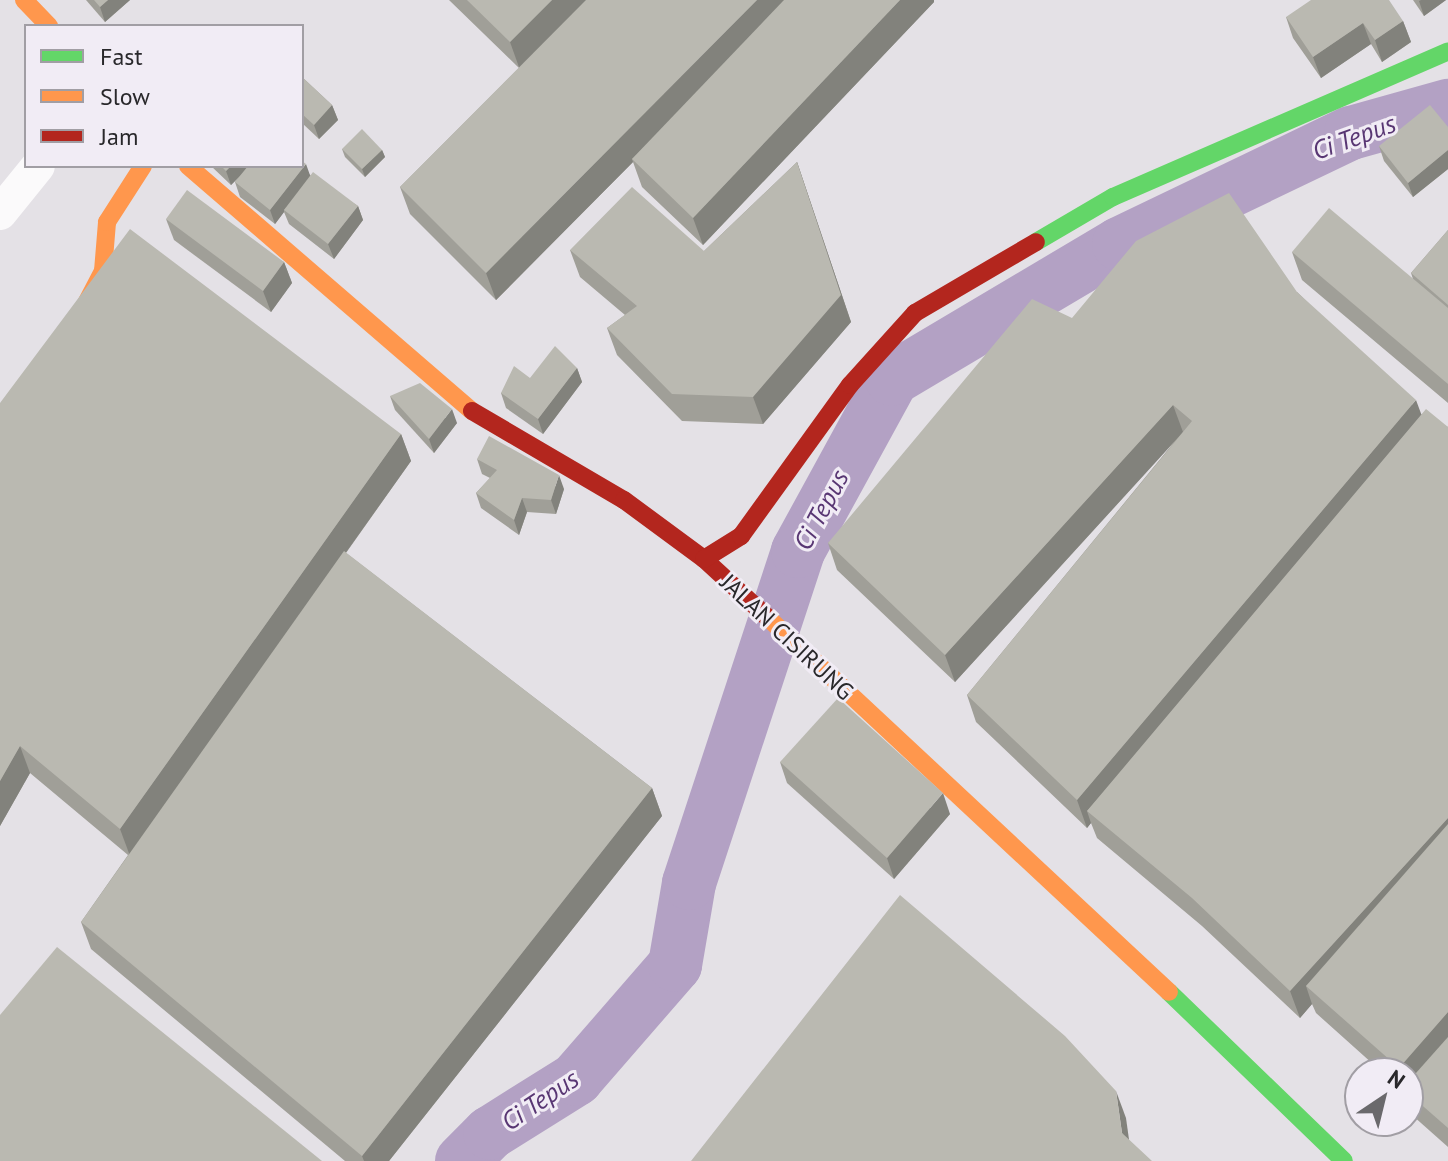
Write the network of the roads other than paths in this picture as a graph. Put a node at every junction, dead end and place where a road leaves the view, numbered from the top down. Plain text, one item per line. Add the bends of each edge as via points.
1 (24, 0) edge
2 (47, 24) edge
3 (1448, 51) edge
4 (36, 168) edge
5 (142, 168) edge
6 (190, 168) edge
7 (0, 213) edge
8 (68, 334) edge
9 (704, 559) junction
10 (1344, 1161) edge

1 - 2 main road
3 - 9 main road via 1113,197 915,313 850,385 741,536
4 - 7 street
5 - 8 main road via 107,222 103,271
6 - 9 main road, JALAN CISIRUNG via 480,418 624,500
9 - 10 main road, JALAN CISIRUNG via 1053,880

